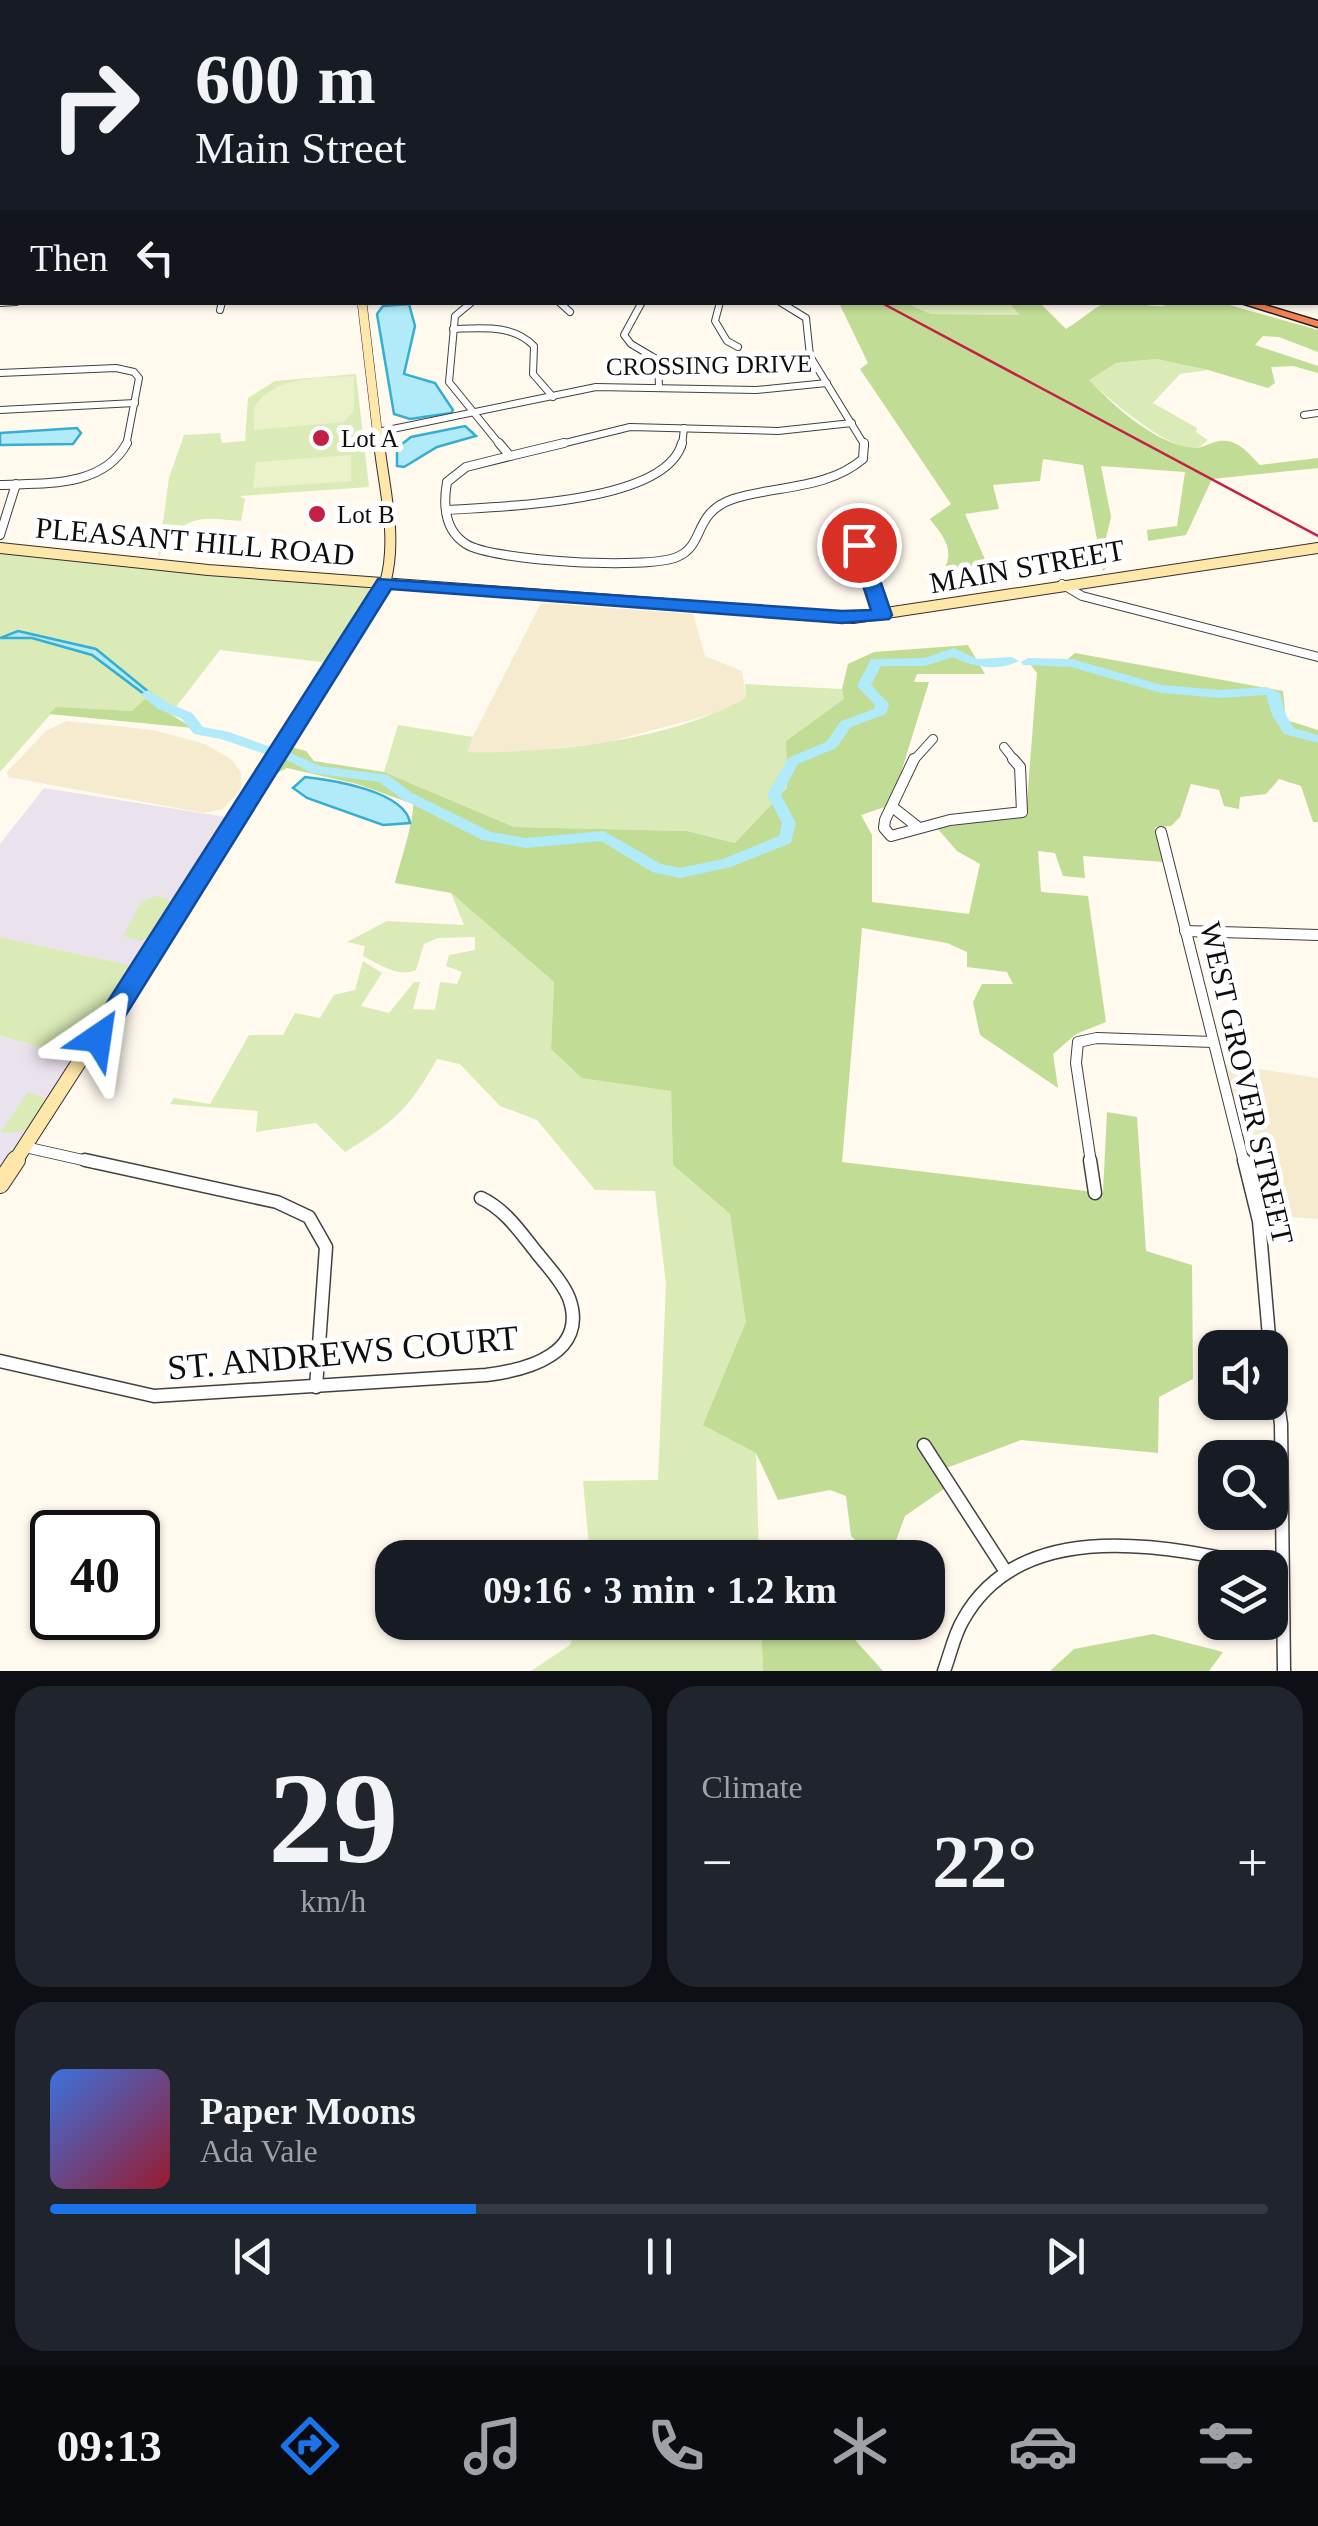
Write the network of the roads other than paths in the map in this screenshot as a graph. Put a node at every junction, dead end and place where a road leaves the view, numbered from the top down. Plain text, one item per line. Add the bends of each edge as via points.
1 (362, 305) edge
2 (468, 305) edge
3 (562, 305) edge
4 (640, 305) edge
5 (719, 305) edge
6 (788, 305) edge
7 (1252, 305) edge
8 (570, 312) dead end
9 (1318, 324) edge
10 (453, 330) junction
11 (738, 348) dead end
12 (0, 373) edge
13 (827, 383) junction
14 (658, 387) junction
15 (553, 396) junction
16 (135, 402) junction
17 (0, 410) edge
18 (1318, 413) edge
19 (1304, 414) dead end
20 (474, 415) junction
21 (852, 423) junction
22 (684, 428) junction
23 (378, 432) junction
24 (510, 456) junction
25 (16, 484) junction
26 (2, 485) edge
27 (0, 497) edge
28 (448, 510) junction
29 (888, 527) dead end
30 (0, 535) edge
31 (0, 548) edge
32 (1318, 548) edge
33 (391, 556) junction
34 (385, 583) junction
35 (1062, 584) junction
36 (435, 586) junction
37 (882, 615) junction
38 (1318, 658) edge
39 (933, 740) dead end
40 (1004, 747) dead end
41 (895, 809) junction
42 (919, 828) junction
43 (1160, 832) dead end
44 (1185, 931) junction
45 (1318, 934) edge
46 (1213, 1042) junction
47 (25, 1146) junction
48 (0, 1184) edge
49 (1096, 1193) dead end
50 (480, 1198) dead end
51 (1269, 1330) edge
52 (0, 1361) edge
53 (316, 1386) junction
54 (1280, 1420) edge
55 (924, 1445) dead end
56 (1274, 1550) edge
57 (1198, 1554) edge
58 (1006, 1572) junction
59 (1281, 1640) edge
60 (944, 1671) edge
61 (1284, 1671) edge

1 - 23 street
2 - 10 street via 457,312
3 - 8 street
4 - 14 street via 624,335 658,360
5 - 11 street via 715,321
6 - 13 street via 806,318 810,356
7 - 9 highway
10 - 15 street via 502,329 528,338 534,346 532,374
10 - 20 street via 449,382
12 - 16 street via 124,369 140,378
13 - 14 street, CROSSING DRIVE via 756,390
13 - 21 street
14 - 15 street, CROSSING DRIVE
15 - 20 street, CROSSING DRIVE
16 - 17 street
16 - 25 street via 124,450 94,471
18 - 19 street
20 - 23 street, CROSSING DRIVE
20 - 24 street
21 - 22 street via 778,431
21 - 28 street via 866,449 856,468 722,504 706,516 693,548 662,562 475,550 454,537
22 - 24 street via 622,428
22 - 28 street via 682,450 670,464 611,491
23 - 33 street
24 - 28 street via 454,474 444,489
25 - 26 street
25 - 30 street
26 - 27 street
29 - 37 street via 858,547
31 - 34 street, PLEASANT HILL ROAD
32 - 35 street, MAIN STREET
33 - 34 street
33 - 36 street via 403,574
34 - 36 street, MAIN STREET
34 - 47 street
35 - 37 street, MAIN STREET
35 - 38 street via 1082,596
36 - 37 street, MAIN STREET
39 - 41 street via 912,758
40 - 42 street via 1020,767 1022,812
41 - 42 street
41 - 42 street via 883,824 888,835 906,837
43 - 44 street, WEST GROVER STREET
44 - 45 street
44 - 46 street, WEST GROVER STREET
46 - 49 street via 1078,1042
46 - 51 street, WEST GROVER STREET via 1259,1221
47 - 48 street
47 - 53 street via 277,1202 311,1218 325,1239 326,1258
50 - 53 street, ST. ANDREWS COURT via 507,1214 568,1296 572,1323 561,1346 522,1371
52 - 53 street, ST. ANDREWS COURT via 144,1396
54 - 56 street
55 - 58 street
57 - 58 street via 1145,1544 1060,1553
58 - 60 street via 972,1600
59 - 61 street

